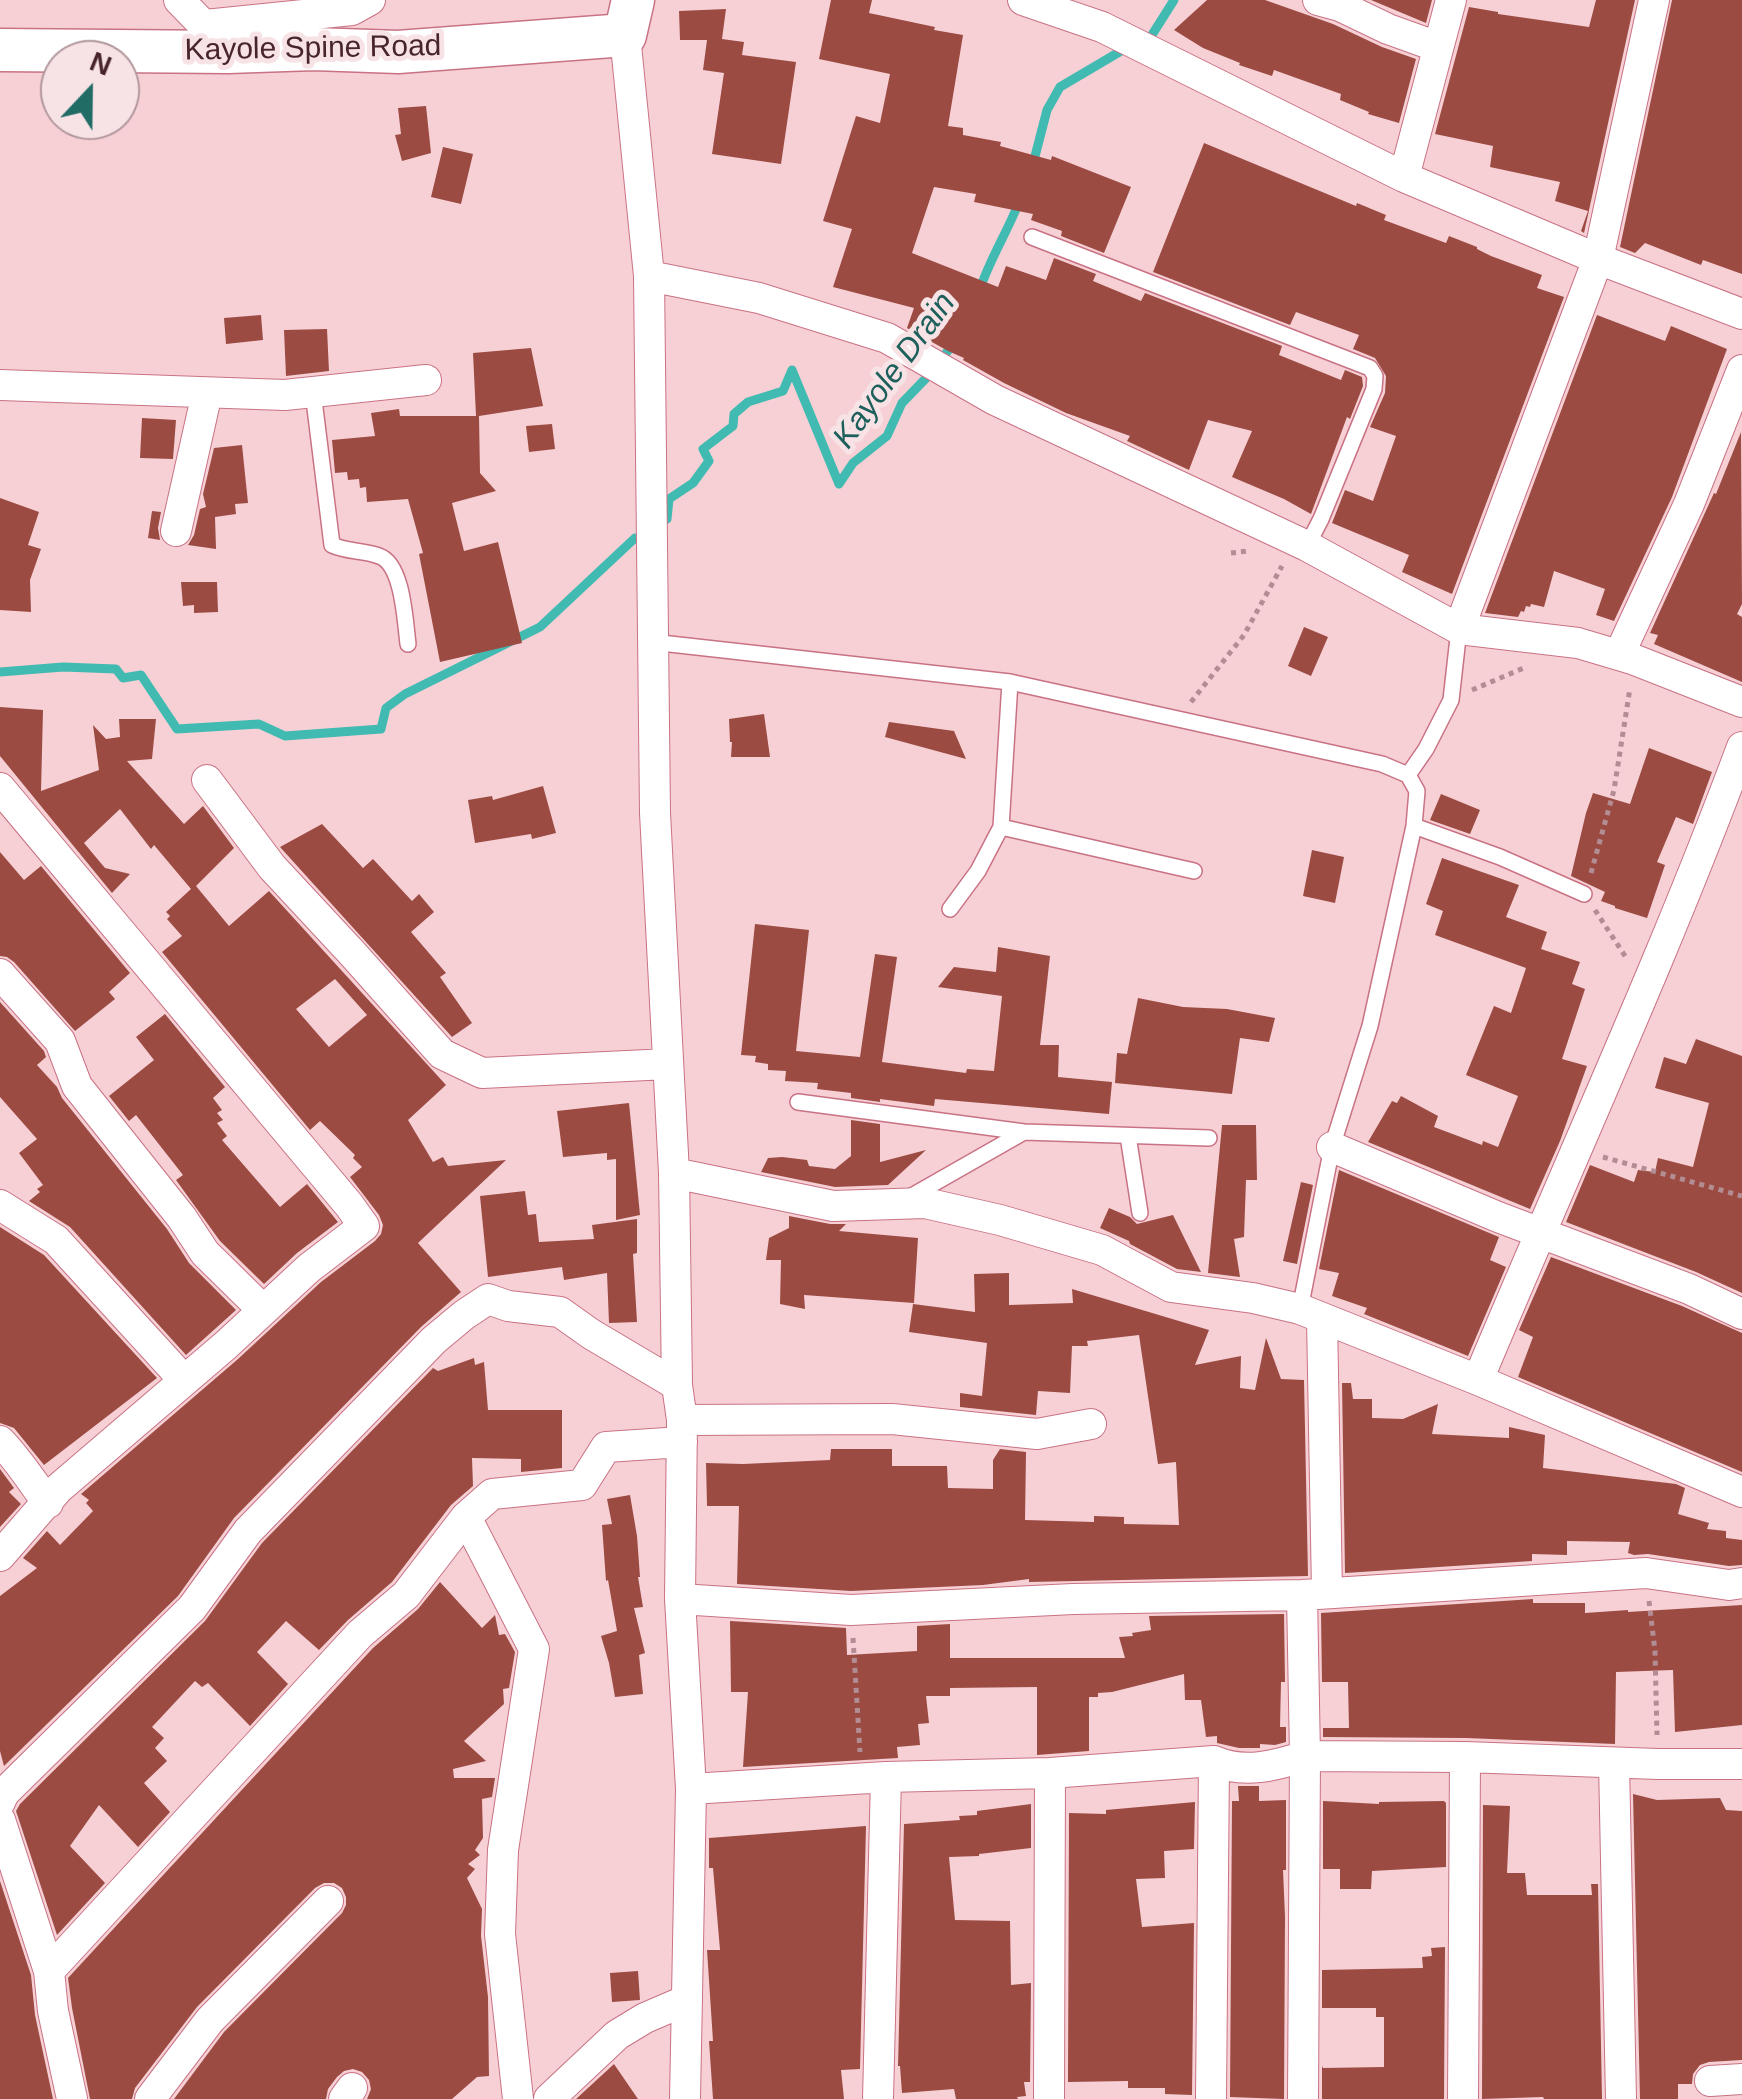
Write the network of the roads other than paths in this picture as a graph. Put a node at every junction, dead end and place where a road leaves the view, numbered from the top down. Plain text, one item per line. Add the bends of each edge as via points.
1 (180, 0) edge
2 (370, 0) edge
3 (1024, 0) edge
4 (1318, 0) edge
5 (1450, 0) edge
6 (1654, 0) edge
7 (630, 17) edge
8 (217, 38) junction
9 (1438, 48) junction
10 (0, 50) edge
11 (1404, 177) junction
12 (1032, 237) dead end
13 (1598, 259) junction
14 (649, 276) junction
15 (1742, 314) edge
16 (1742, 370) edge
17 (426, 380) dead end
18 (0, 385) edge
19 (313, 392) junction
20 (207, 393) junction
21 (176, 531) dead end
22 (1307, 546) junction
23 (1459, 629) junction
24 (652, 642) junction
25 (408, 644) dead end
26 (1627, 658) junction
27 (1010, 682) junction
28 (1742, 702) edge
29 (1742, 748) edge
30 (1408, 775) junction
31 (207, 780) dead end
32 (0, 788) edge
33 (1414, 826) junction
34 (1001, 827) junction
35 (1194, 871) dead end
36 (1584, 894) road end
37 (950, 909) dead end
38 (0, 974) edge
39 (668, 1064) junction
40 (798, 1102) dead end
41 (1024, 1132) junction
42 (1128, 1136) junction
43 (1208, 1138) dead end
44 (1332, 1147) junction
45 (674, 1173) junction
46 (898, 1204) junction
47 (0, 1205) edge
48 (1140, 1213) dead end
49 (1539, 1233) junction
50 (262, 1310) junction
51 (1311, 1314) junction
52 (1742, 1314) edge
53 (183, 1380) junction
54 (1478, 1380) junction
55 (677, 1385) junction
56 (1091, 1424) dead end
57 (682, 1431) junction
58 (0, 1441) edge
59 (1742, 1492) edge
60 (48, 1503) junction
61 (466, 1518) junction
62 (0, 1556) edge
63 (1742, 1583) edge
64 (1315, 1593) junction
65 (680, 1598) junction
66 (1305, 1756) junction
67 (1466, 1757) junction
68 (1214, 1760) junction
69 (1614, 1763) junction
70 (1742, 1764) edge
71 (1050, 1774) junction
72 (874, 1778) junction
73 (691, 1789) junction
74 (0, 1802) edge
75 (0, 1820) edge
76 (328, 1901) dead end
77 (50, 1971) junction
78 (687, 2000) junction
79 (1742, 2080) edge
80 (1710, 2081) dead end
81 (72, 2099) edge
82 (150, 2099) edge
83 (518, 2099) edge
84 (549, 2099) edge
85 (685, 2099) edge
86 (878, 2099) edge
87 (1048, 2099) edge
88 (1211, 2099) edge
89 (1303, 2099) edge
90 (1463, 2099) edge
91 (1621, 2099) edge

1 - 8 street
2 - 8 street via 352,10
3 - 11 street via 1102,27
4 - 9 street
5 - 9 street
6 - 13 street
7 - 8 main road, Kayole Spine Road via 398,52
7 - 14 street
8 - 10 main road, Kayole Spine Road
9 - 11 street
11 - 13 street
12 - 22 lane via 1370,368 1374,389
13 - 15 street
13 - 23 street
14 - 22 street via 729,291 886,338 995,400
14 - 24 street
16 - 26 street
17 - 19 street
18 - 20 street
19 - 20 street
19 - 25 lane via 332,545 389,560
20 - 21 street
22 - 23 street
23 - 26 street via 1578,644
23 - 30 lane via 1451,700
24 - 27 lane
24 - 39 street
26 - 28 street
27 - 30 lane
27 - 34 lane
29 - 49 street
30 - 33 lane via 1416,791
31 - 39 street via 272,866 442,1054 482,1073
32 - 50 street via 364,1226
33 - 36 lane
33 - 44 lane via 1370,1026
34 - 35 lane
34 - 37 lane
38 - 50 street via 60,1042 76,1086 204,1253
39 - 45 street
40 - 41 lane
41 - 42 lane
41 - 46 lane
42 - 43 lane
42 - 48 lane
44 - 49 street
44 - 51 lane
45 - 46 street via 834,1206
45 - 55 street
46 - 51 street via 925,1203 1000,1220 1102,1250 1171,1287
47 - 53 street via 56,1240
49 - 52 street
49 - 54 street
50 - 53 street
51 - 54 street
51 - 64 street
53 - 60 street
54 - 59 street
55 - 57 street
55 - 74 street via 560,1312 488,1300 434,1340 248,1532 192,1608
56 - 57 street via 1037,1434 892,1419
57 - 61 street via 606,1447 582,1485 492,1494
57 - 65 street
58 - 60 street
60 - 62 street
61 - 77 street via 406,1594 360,1634
61 - 83 street via 534,1649 502,1867 500,1934
63 - 64 street via 1646,1574
64 - 65 street via 851,1610
64 - 66 street
65 - 73 street
66 - 67 street
66 - 68 street via 1255,1768
66 - 89 street
67 - 69 street
67 - 90 street
68 - 71 street
68 - 88 street
69 - 70 street
69 - 91 street
71 - 72 street
71 - 87 street
72 - 73 street
72 - 86 street
73 - 78 street
75 - 77 street
76 - 82 street via 210,2020
77 - 81 street
78 - 84 street via 617,2035
78 - 85 street
79 - 80 street

